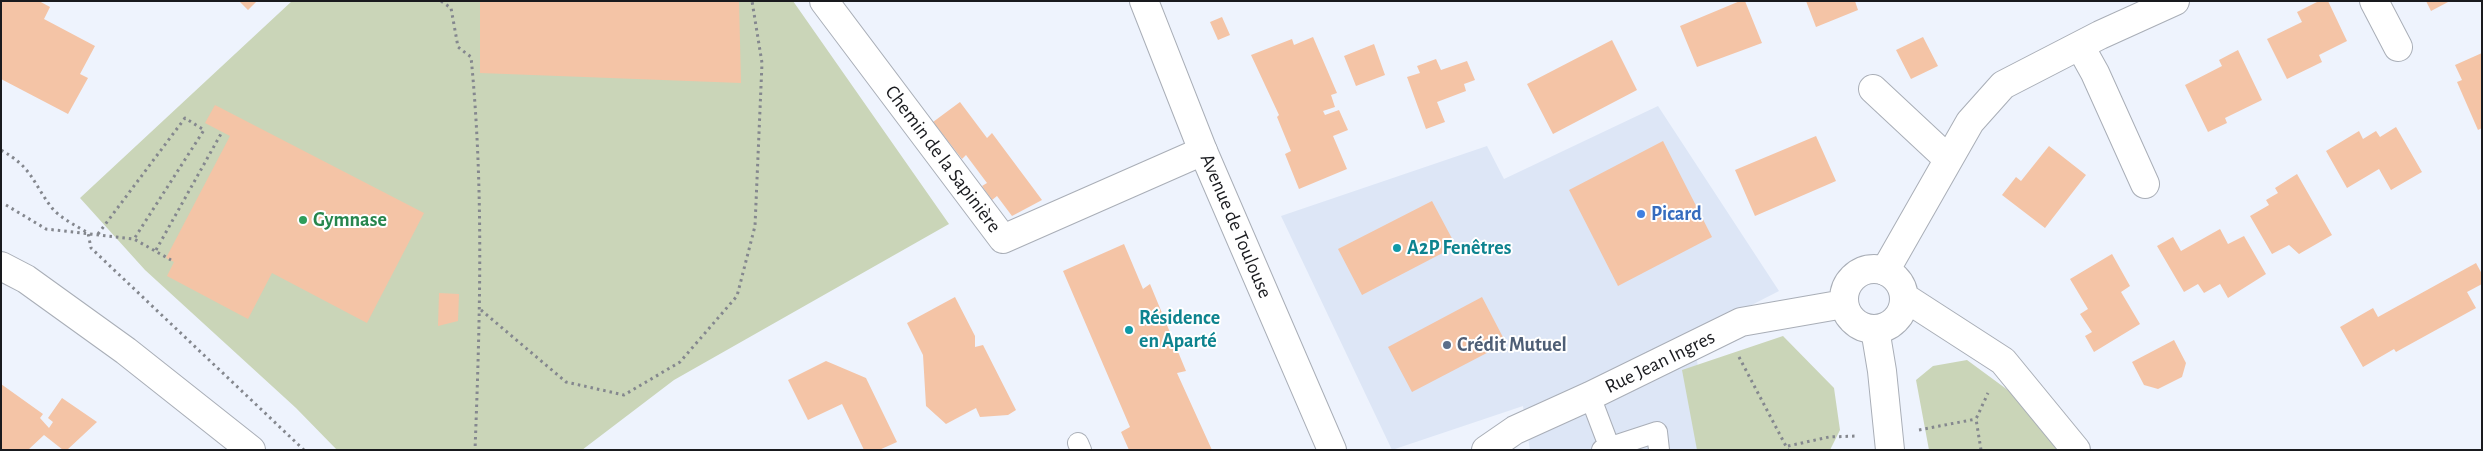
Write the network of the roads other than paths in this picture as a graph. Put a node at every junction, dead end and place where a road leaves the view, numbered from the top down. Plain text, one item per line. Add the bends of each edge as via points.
1 (824, 1) edge
2 (1144, 1) edge
3 (2175, 1) edge
4 (2374, 1) edge
5 (2142, 8) edge
6 (2080, 46) junction
7 (2398, 47) dead end
8 (1873, 88) dead end
9 (1203, 152) junction
10 (1948, 159) junction
11 (2145, 184) dead end
12 (1, 266) edge
13 (1885, 270) junction
14 (1904, 297) junction
15 (1844, 304) junction
16 (1875, 330) junction
17 (1590, 396) junction
18 (1889, 442) edge
19 (1606, 448) edge
20 (251, 450) edge
21 (1332, 450) edge
22 (1486, 450) edge
23 (1659, 450) edge
24 (2076, 450) edge

1 - 9 street, Chemin de la Sapinière via 1003,239
2 - 9 street, Avenue de Toulouse
3 - 5 street
4 - 7 street
5 - 6 street
6 - 10 street via 2003,85 1970,122
6 - 11 street
8 - 10 street
9 - 21 street, Avenue de Toulouse
10 - 13 street
12 - 20 street via 26,278 126,351
13 - 14 street via 1898,281
13 - 15 street via 1874,268 1854,275 1844,293
14 - 16 street via 1902,312 1896,320
14 - 24 street via 2003,361
15 - 16 street via 1851,320
15 - 17 street, Rue Jean Ingres via 1741,322
16 - 18 street
17 - 19 lane
17 - 22 street, Rue Jean Ingres via 1514,430
19 - 23 lane via 1656,432

